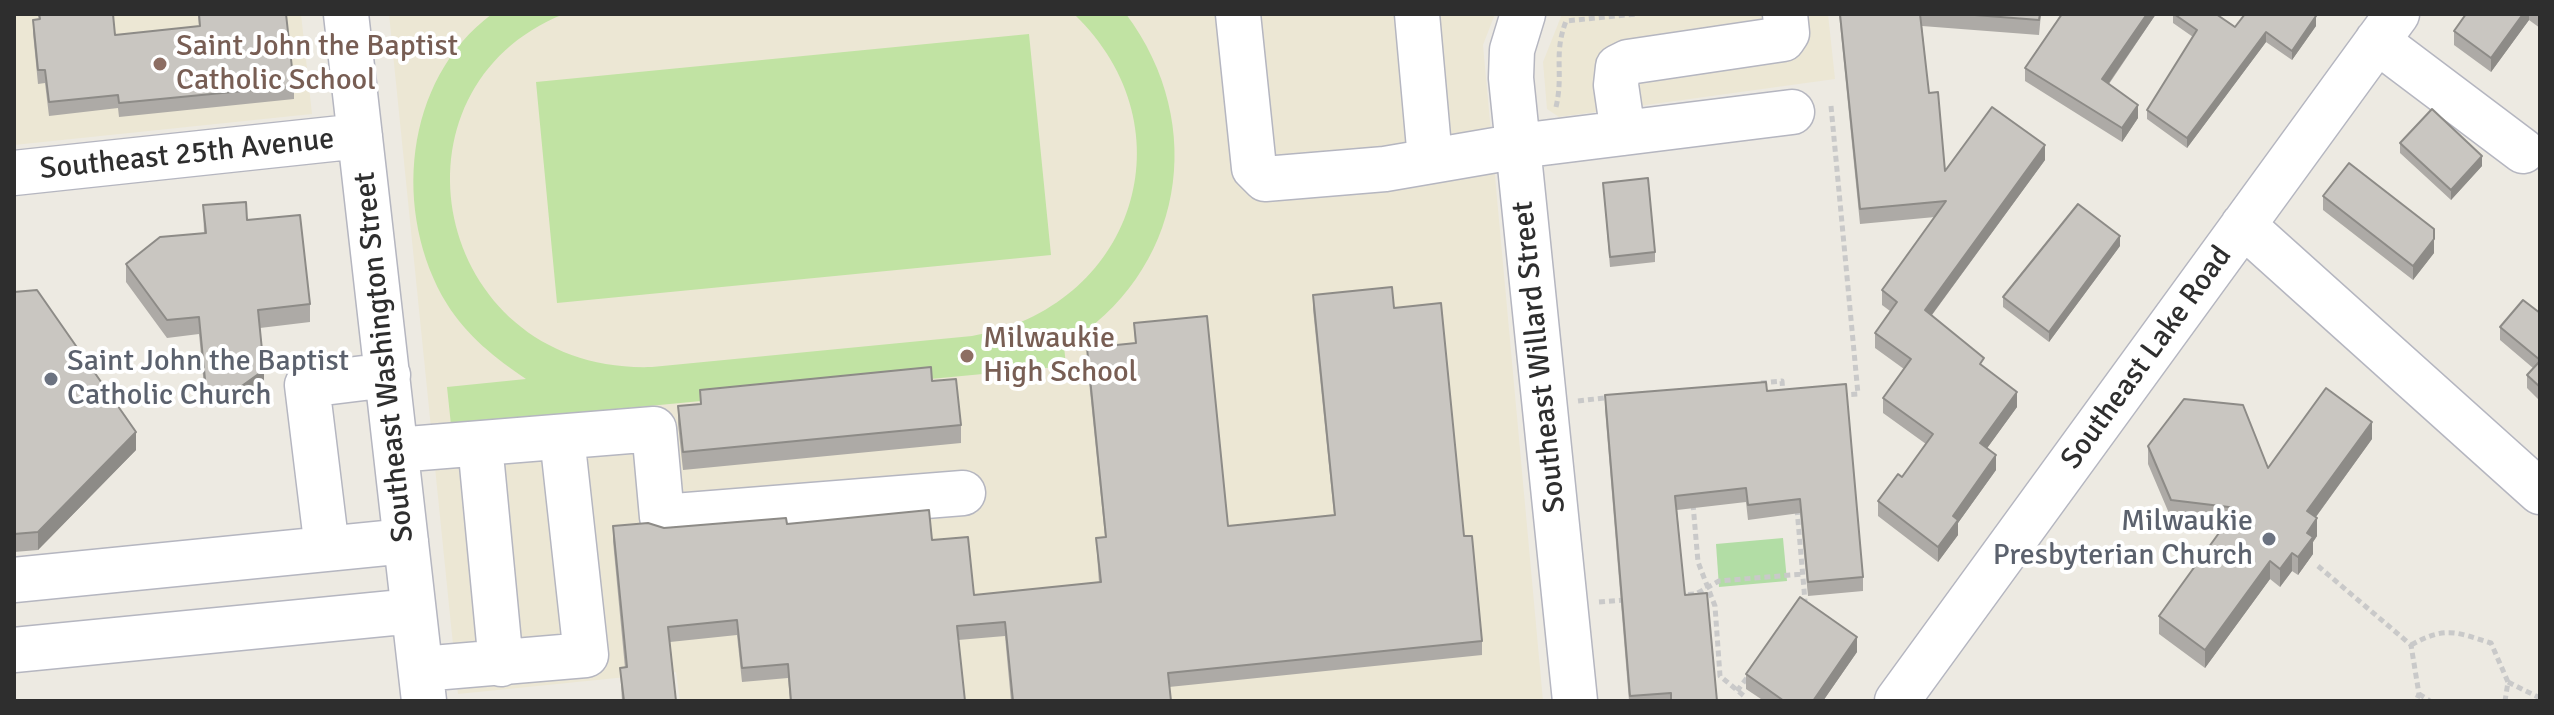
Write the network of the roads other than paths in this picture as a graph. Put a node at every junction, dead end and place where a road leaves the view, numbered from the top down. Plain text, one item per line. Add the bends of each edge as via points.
1 (346, 14) edge
2 (1238, 14) edge
3 (1417, 14) edge
4 (1523, 14) edge
5 (1785, 14) edge
6 (2387, 28) edge
7 (1812, 109) road end
8 (1623, 133) junction
9 (360, 136) junction
10 (1519, 146) junction
11 (2523, 151) dead end
12 (1430, 159) junction
13 (14, 173) edge
14 (2243, 225) junction
15 (388, 375) junction
16 (562, 437) junction
17 (480, 444) junction
18 (396, 450) junction
19 (2540, 492) edge
20 (963, 493) dead end
21 (406, 541) junction
22 (327, 549) junction
23 (14, 580) edge
24 (413, 611) junction
25 (14, 650) edge
26 (501, 664) junction
27 (422, 685) edge
28 (1575, 701) edge
29 (1897, 701) edge

1 - 9 street, Southeast Washington Street
2 - 12 street via 1254,168 1265,179 1385,169
3 - 12 street
4 - 10 street, Southeast Willard Street via 1512,50 1511,78
5 - 8 street via 1783,39 1618,67
6 - 11 street
6 - 14 street, Southeast Lake Road
7 - 8 street
8 - 10 street
9 - 13 street, Southeast 25th Avenue
9 - 15 street, Southeast Washington Street
10 - 12 street
10 - 28 street, Southeast Willard Street
14 - 19 street
14 - 29 street, Southeast Lake Road
15 - 18 street, Southeast Washington Street
15 - 22 street via 307,385
16 - 17 street
16 - 20 street via 654,429 662,517
16 - 26 street via 586,655
17 - 18 street
17 - 26 street
18 - 21 street, Southeast Washington Street
21 - 22 street
21 - 24 street, Southeast Washington Street
22 - 23 street
24 - 25 street
24 - 27 street, Southeast Washington Street
26 - 27 street

